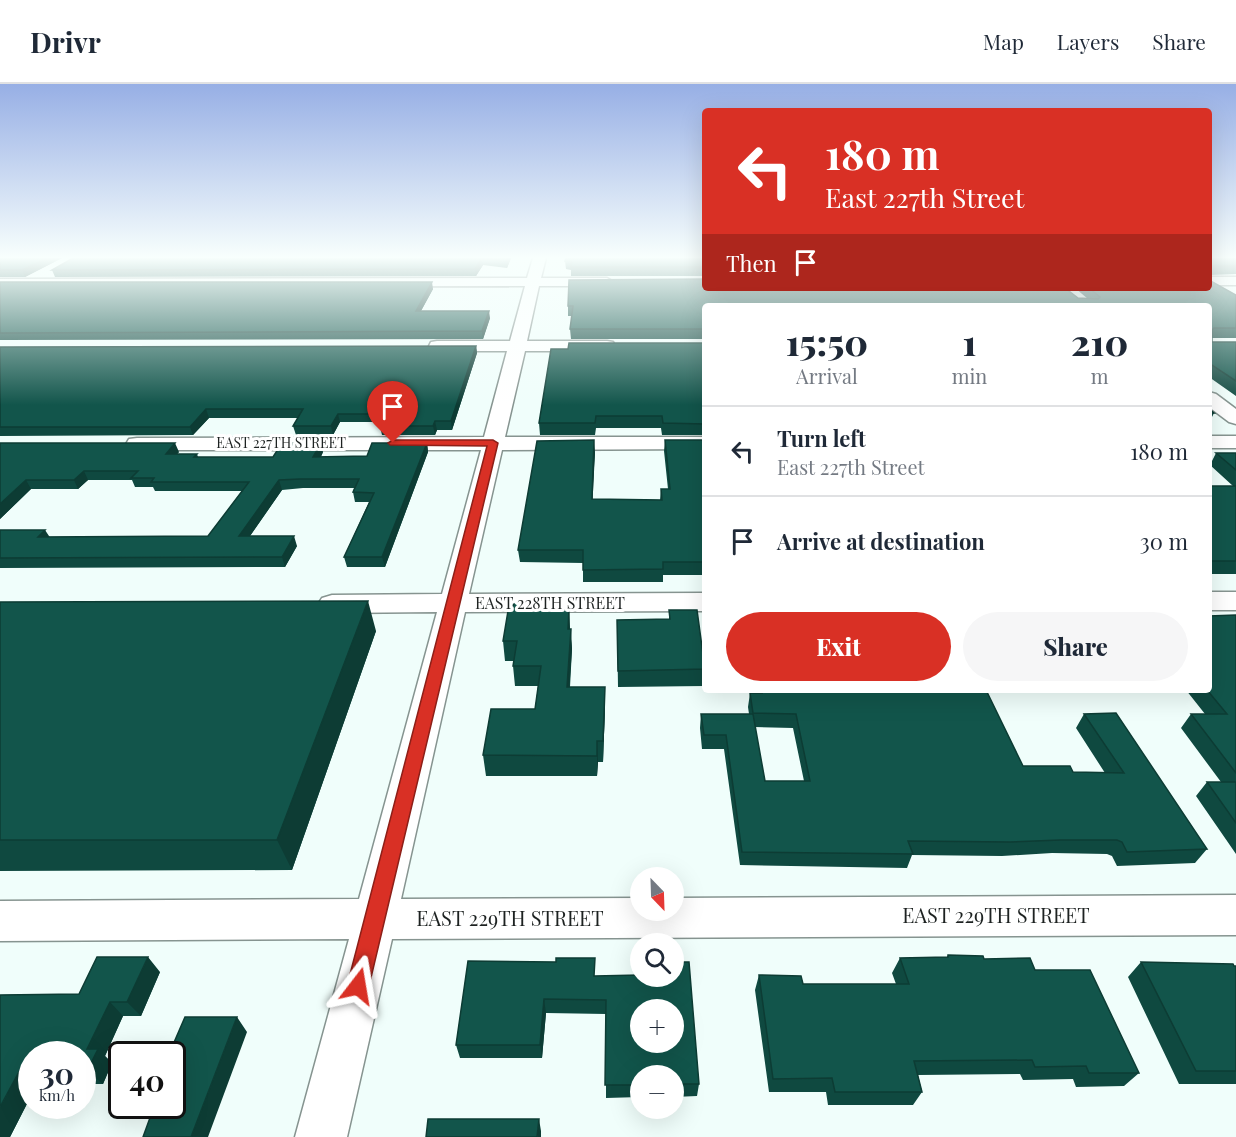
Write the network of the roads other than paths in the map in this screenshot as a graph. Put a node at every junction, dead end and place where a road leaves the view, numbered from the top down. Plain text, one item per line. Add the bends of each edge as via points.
1 (527, 307) edge
2 (422, 346) edge
3 (518, 346) junction
4 (623, 346) edge
5 (1212, 400) edge
6 (1236, 418) edge
7 (1212, 442) edge
8 (1236, 442) edge
9 (493, 443) junction
10 (702, 443) edge
11 (118, 444) edge
12 (1212, 601) edge
13 (1236, 601) edge
14 (453, 603) junction
15 (702, 603) edge
16 (309, 604) edge
17 (1236, 915) edge
18 (375, 920) junction
19 (0, 921) edge
20 (321, 1137) edge

1 - 3 street
2 - 3 street
3 - 4 street
3 - 9 street
5 - 6 street
7 - 8 street
9 - 10 street, EAST 227TH STREET
9 - 11 street, EAST 227TH STREET
9 - 14 street
12 - 13 street
14 - 15 street, EAST 228TH STREET
14 - 16 street, EAST 228TH STREET
14 - 18 street
17 - 18 street, EAST 229TH STREET
18 - 19 street, EAST 229TH STREET
18 - 20 street

